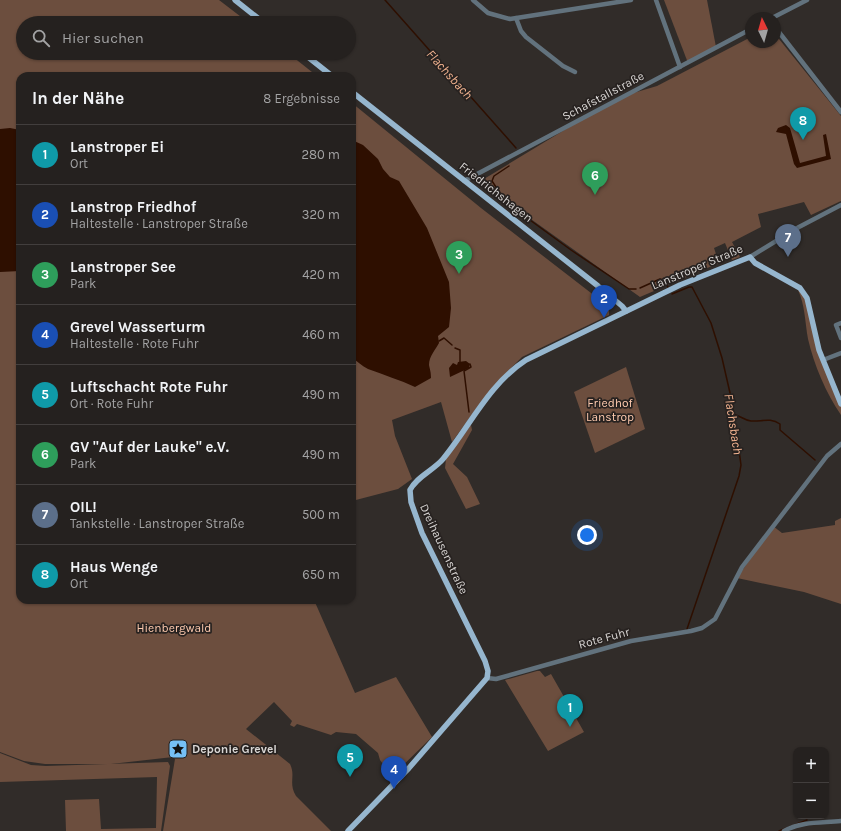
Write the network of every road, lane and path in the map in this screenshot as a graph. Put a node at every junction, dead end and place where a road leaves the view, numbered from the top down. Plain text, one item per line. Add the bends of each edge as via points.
1 (235, 0) edge
2 (473, 0) edge
3 (631, 0) edge
4 (656, 0) edge
5 (807, 0) edge
6 (781, 13) edge
7 (255, 16) edge
8 (516, 18) junction
9 (745, 32) edge
10 (781, 35) edge
11 (312, 60) edge
12 (680, 67) junction
13 (327, 72) edge
14 (575, 72) dead end
15 (356, 95) edge
16 (841, 112) edge
17 (464, 181) junction
18 (840, 207) edge
19 (750, 257) junction
20 (626, 311) junction
21 (841, 323) edge
22 (841, 338) edge
23 (559, 344) joint
24 (841, 353) edge
25 (823, 360) junction
26 (841, 404) edge
27 (841, 444) edge
28 (487, 678) junction
29 (841, 821) edge
30 (348, 831) edge
31 (784, 831) edge

1 - 7 main road
2 - 8 street via 497,17
3 - 8 street
4 - 12 street
5 - 6 street
8 - 14 street via 526,37 562,66
9 - 12 street, Schafstallstraße
10 - 16 street
11 - 13 main road
12 - 17 street, Schafstallstraße
15 - 17 main road, Friedrichshagen
17 - 20 main road, Friedrichshagen
18 - 19 street, Lanstroper Straße via 799,227
19 - 20 main road, Lanstroper Straße via 680,285
19 - 25 main road via 755,264 800,288 807,298 813,330
20 - 23 main road, Lanstroper Straße
21 - 22 street via 836,325
23 - 28 main road, Dreihausenstraße via 514,368 488,397 444,458 410,490 411,502 422,533 485,661
24 - 25 street
25 - 26 main road
27 - 28 street, Rote Fuhr via 817,468 742,567 715,619 702,628 631,642 496,679
28 - 30 main road via 409,768
29 - 31 street via 806,823

